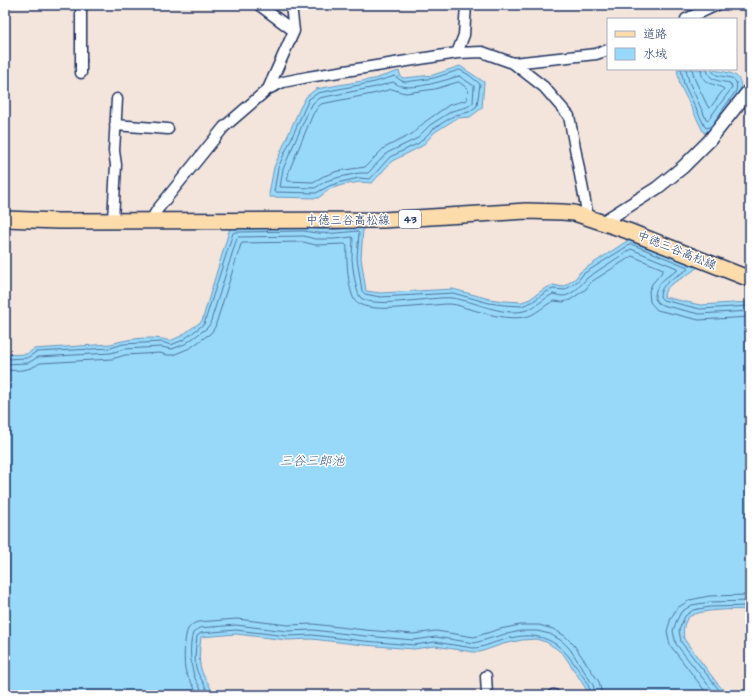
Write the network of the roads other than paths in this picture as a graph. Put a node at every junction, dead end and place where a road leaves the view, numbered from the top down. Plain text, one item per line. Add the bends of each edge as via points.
1 (81, 5) edge
2 (259, 5) edge
3 (291, 5) edge
4 (466, 5) edge
5 (717, 5) edge
6 (706, 8) edge
7 (688, 18) edge
8 (294, 31) junction
9 (607, 50) edge
10 (457, 53) junction
11 (513, 63) junction
12 (81, 73) dead end
13 (268, 89) junction
14 (750, 89) edge
15 (117, 100) dead end
16 (115, 125) junction
17 (168, 129) dead end
18 (5, 219) edge
19 (113, 220) junction
20 (151, 220) junction
21 (596, 220) junction
22 (750, 279) edge
23 (486, 676) dead end
24 (487, 695) edge

1 - 12 street
2 - 8 street
3 - 8 street
4 - 10 street via 464,35
5 - 6 street
6 - 7 street
8 - 13 street
9 - 11 street via 596,54
10 - 11 street via 482,52
10 - 13 street via 308,76 283,82
11 - 21 street via 544,87 569,116
13 - 20 street via 224,127
14 - 21 street via 709,140 683,167 657,188
15 - 16 street
16 - 17 street
16 - 19 street
18 - 19 main road, 中徳三谷高松線 / 43
19 - 20 main road, 中徳三谷高松線 / 43
20 - 21 main road, 中徳三谷高松線 / 43 via 383,220 546,211 574,213
21 - 22 main road, 中徳三谷高松線 / 43 via 636,233
23 - 24 street

